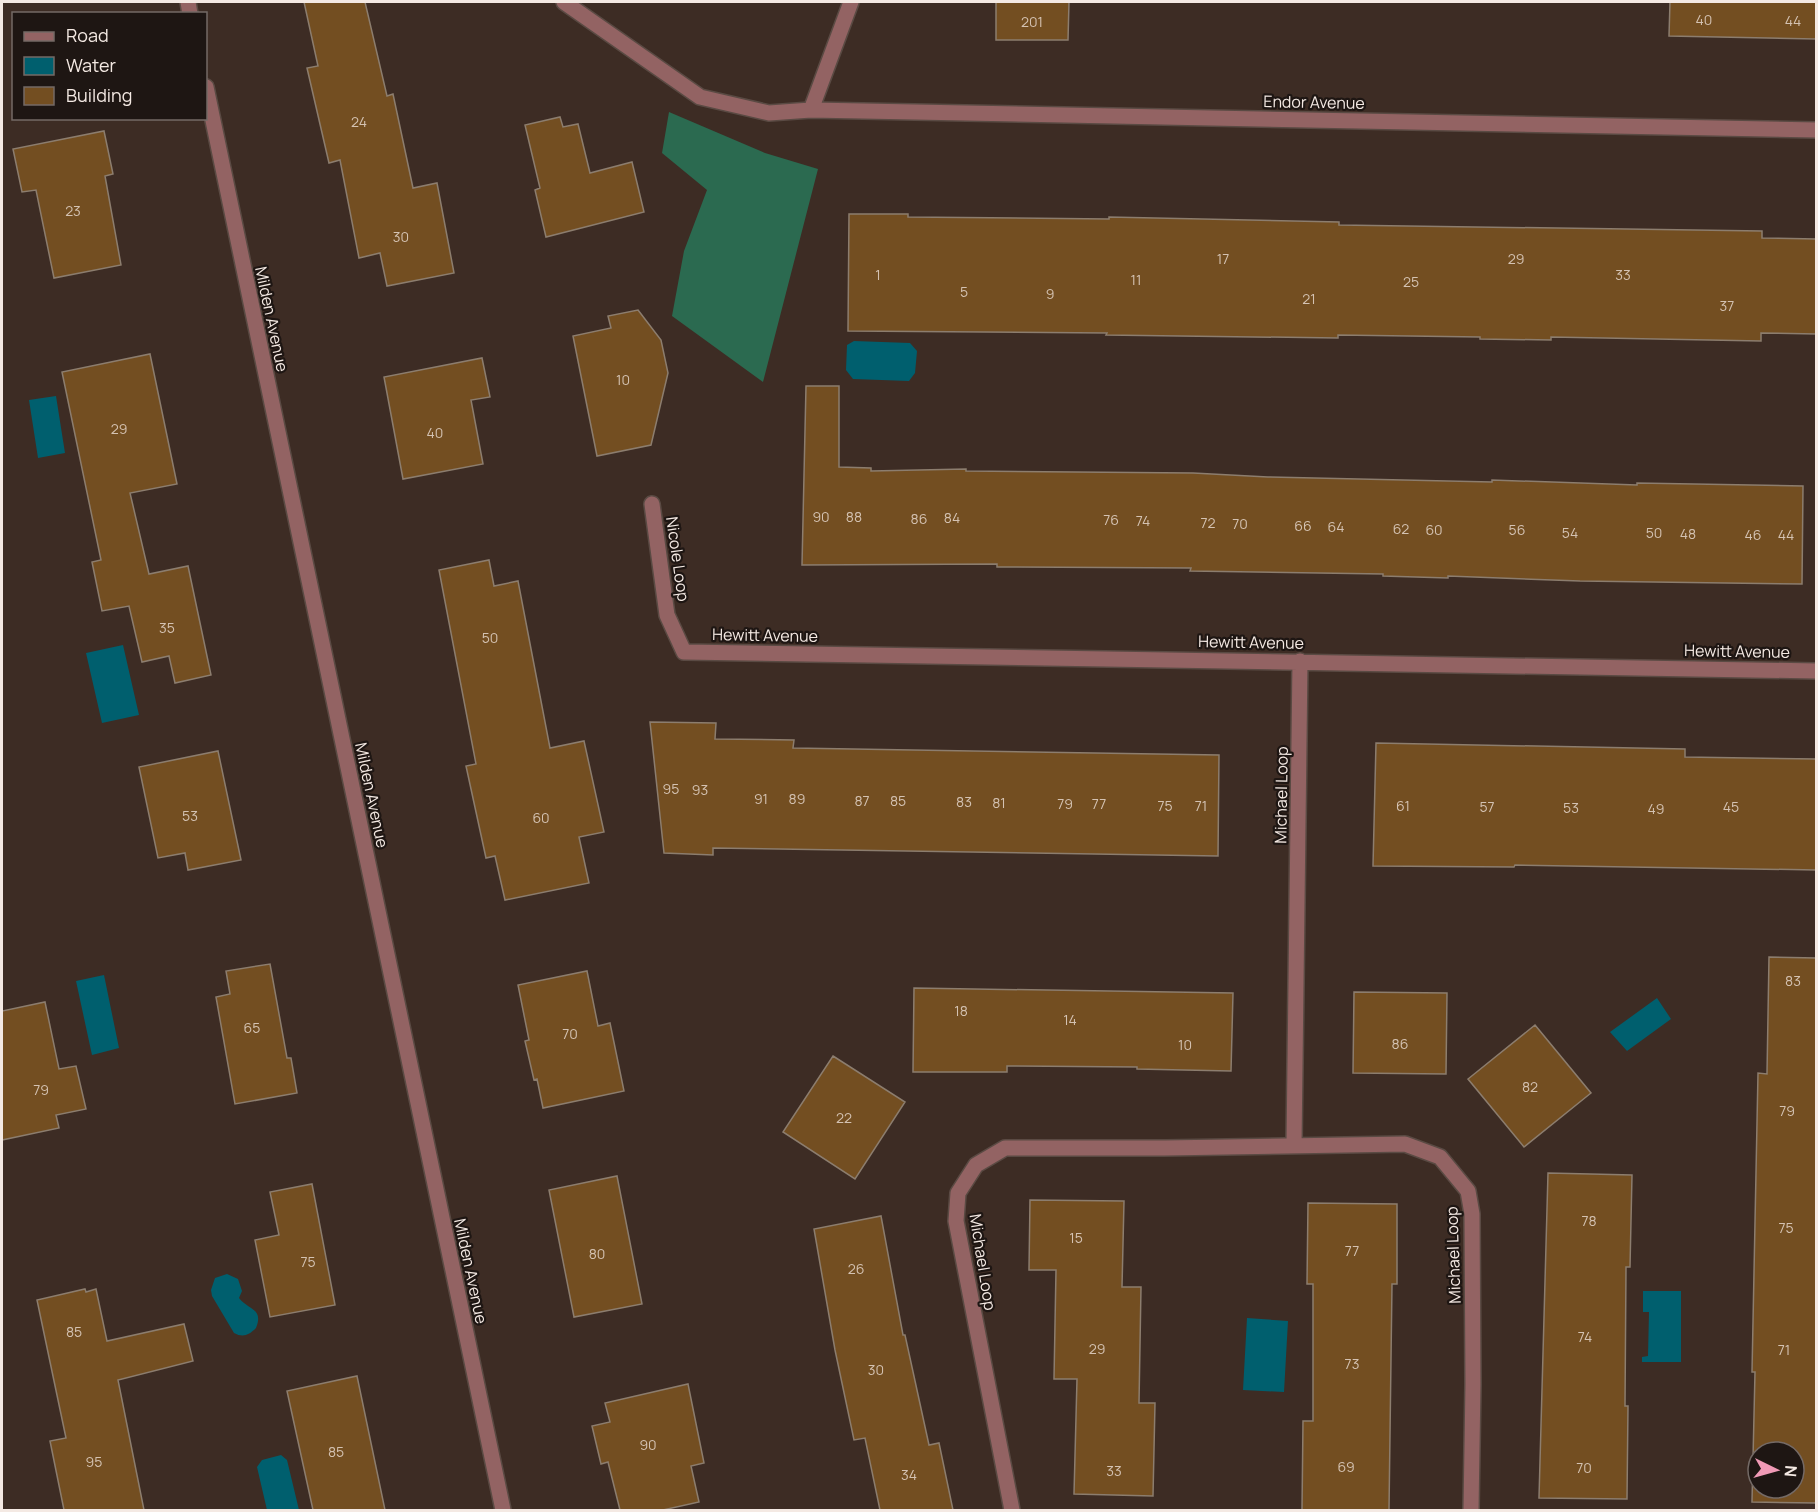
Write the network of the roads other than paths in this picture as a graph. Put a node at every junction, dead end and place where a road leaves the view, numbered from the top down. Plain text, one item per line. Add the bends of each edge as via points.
1 (564, 2) edge
2 (851, 2) edge
3 (207, 92) edge
4 (811, 110) junction
5 (1816, 130) edge
6 (652, 504) dead end
7 (684, 652) joint
8 (1300, 661) junction
9 (1816, 671) edge
10 (1294, 1145) junction
11 (502, 1510) edge
12 (1012, 1510) edge
13 (1471, 1510) edge

1 - 4 street, Endor Avenue via 700,97 769,113
2 - 4 street
3 - 11 street, Milden Avenue
4 - 5 street, Endor Avenue
6 - 7 street, Nicole Loop via 667,615
7 - 8 street, Hewitt Avenue
8 - 9 street, Hewitt Avenue
8 - 10 street, Michael Loop
10 - 12 street, Michael Loop via 1005,1148 976,1165 958,1193 956,1221
10 - 13 street, Michael Loop via 1405,1144 1440,1157 1468,1191 1472,1226

